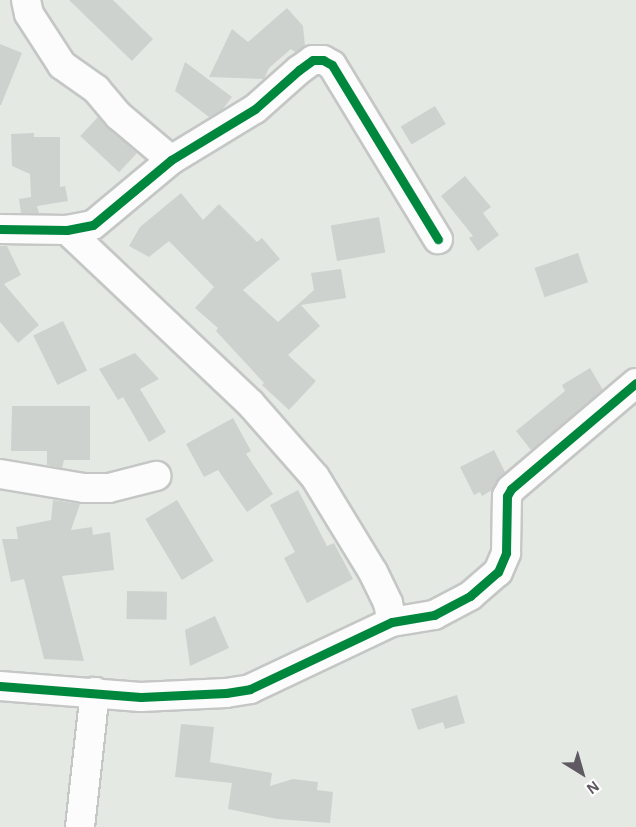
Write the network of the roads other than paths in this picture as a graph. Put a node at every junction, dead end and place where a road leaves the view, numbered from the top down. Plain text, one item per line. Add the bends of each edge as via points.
1 (26, 0) edge
2 (171, 160) junction
3 (0, 229) edge
4 (67, 230) junction
5 (438, 239) dead end
6 (636, 383) edge
7 (0, 474) edge
8 (156, 476) dead end
9 (392, 622) junction
10 (0, 686) edge
11 (95, 692) junction
12 (80, 827) edge

1 - 2 street via 29,14 62,64 96,89 119,116
2 - 4 street via 93,225
2 - 5 street via 255,109 313,60 323,60 332,65
3 - 4 street
4 - 9 street via 250,403 308,469 373,572 388,603
6 - 9 street via 507,496 506,553 490,580 434,615
7 - 8 street via 84,488 109,488
9 - 11 street via 250,688 166,698
10 - 11 street
11 - 12 street

